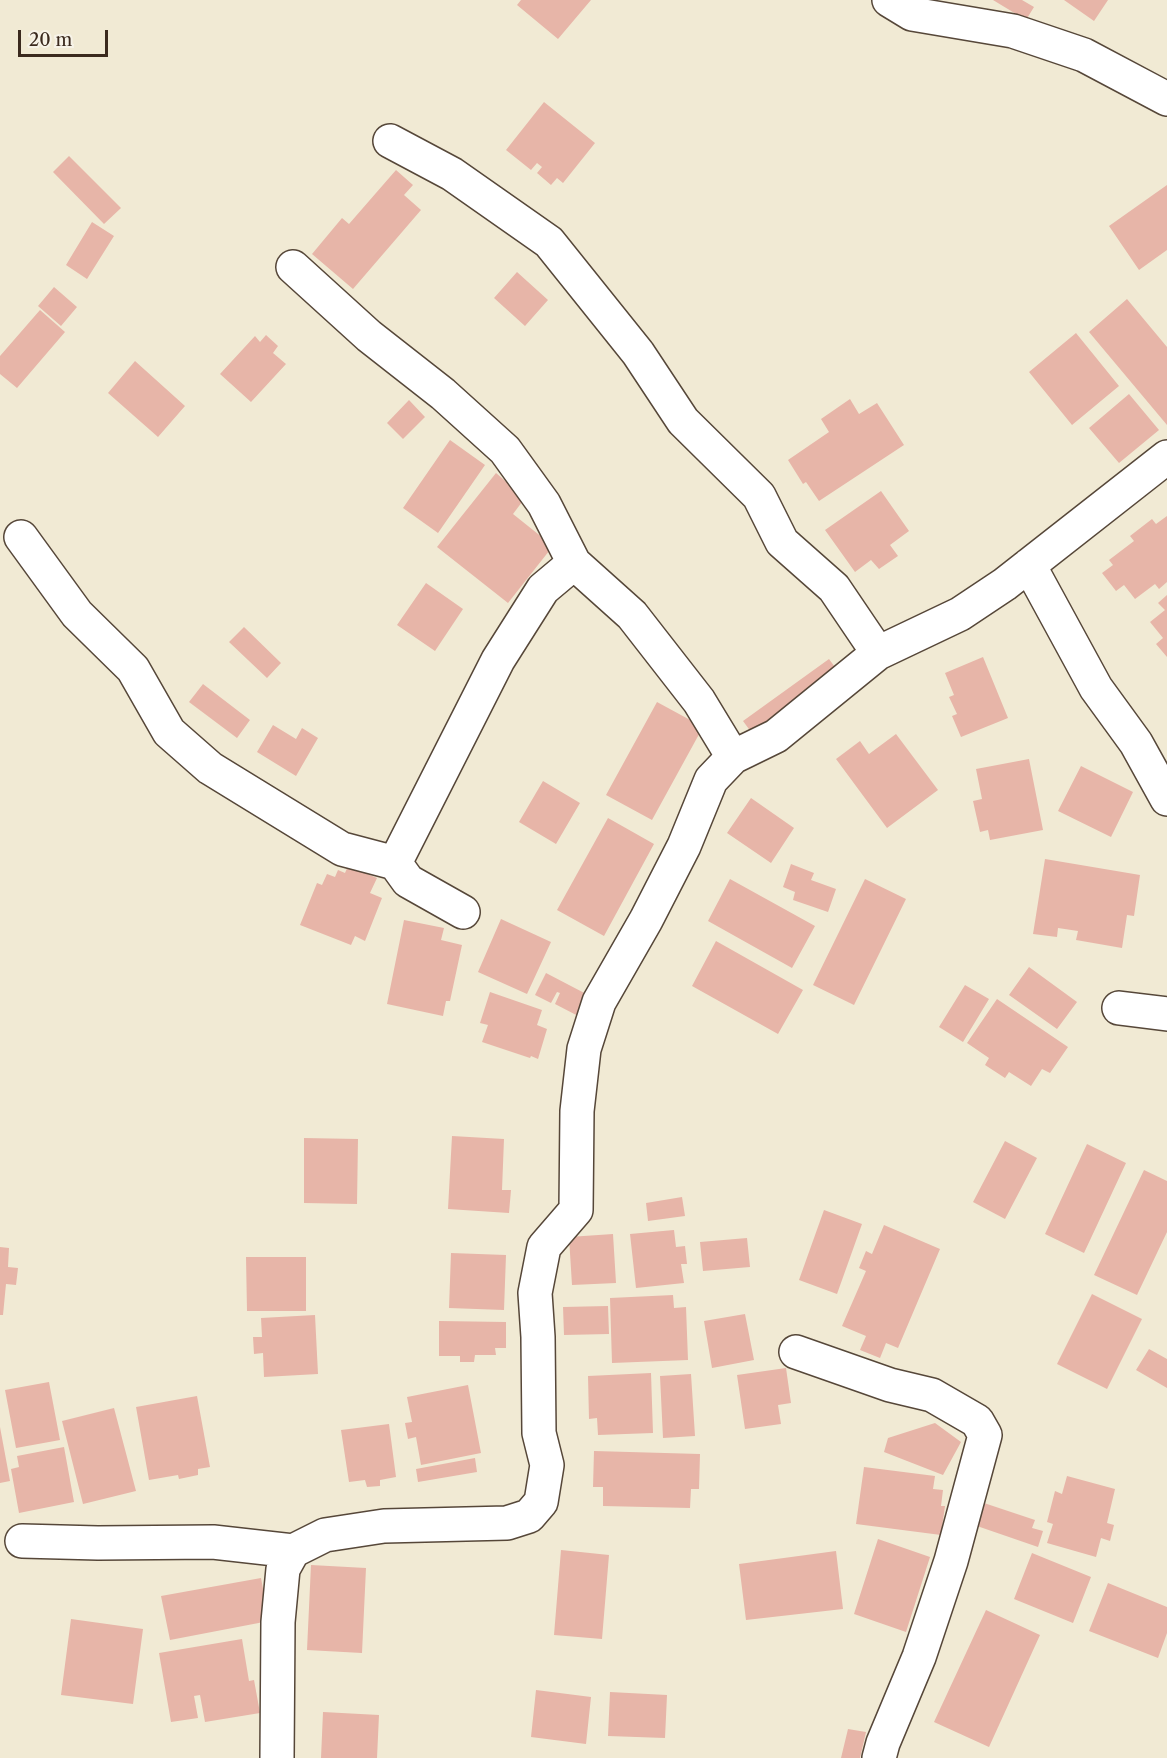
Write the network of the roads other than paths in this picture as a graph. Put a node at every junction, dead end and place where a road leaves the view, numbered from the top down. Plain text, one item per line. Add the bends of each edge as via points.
1 (889, 0) edge
2 (943, 10) edge
3 (1167, 99) edge
4 (390, 141) dead end
5 (293, 267) dead end
6 (1167, 457) edge
7 (21, 537) dead end
8 (574, 563) junction
9 (1029, 565) junction
10 (878, 653) junction
11 (733, 757) junction
12 (1167, 799) edge
13 (395, 863) junction
14 (463, 912) dead end
15 (1119, 1008) dead end
16 (1167, 1014) edge
17 (796, 1352) dead end
18 (22, 1541) dead end
19 (293, 1551) junction
20 (277, 1758) edge
21 (879, 1758) edge

1 - 2 street via 912,14
2 - 3 street via 1084,55
4 - 10 street via 452,174 549,242 638,353 683,421 759,496 782,542 834,588
5 - 8 street via 504,450 544,504
6 - 9 street
7 - 13 street via 77,614 133,669 169,732 210,768 342,849
8 - 11 street via 632,615 699,701
8 - 13 street via 543,589 498,660
9 - 10 street via 960,614
9 - 12 street via 1096,688 1136,743
10 - 11 street via 776,736
11 - 19 street via 711,780 684,846 599,1002 584,1049 577,1111 576,1210 544,1247 535,1293 539,1432 547,1465 541,1502 529,1516 507,1523 384,1526 325,1535
13 - 14 street via 408,881
15 - 16 street
17 - 21 street via 932,1395 976,1421 985,1435 951,1560 919,1657
18 - 19 street via 213,1542
19 - 20 street via 283,1569 278,1622

